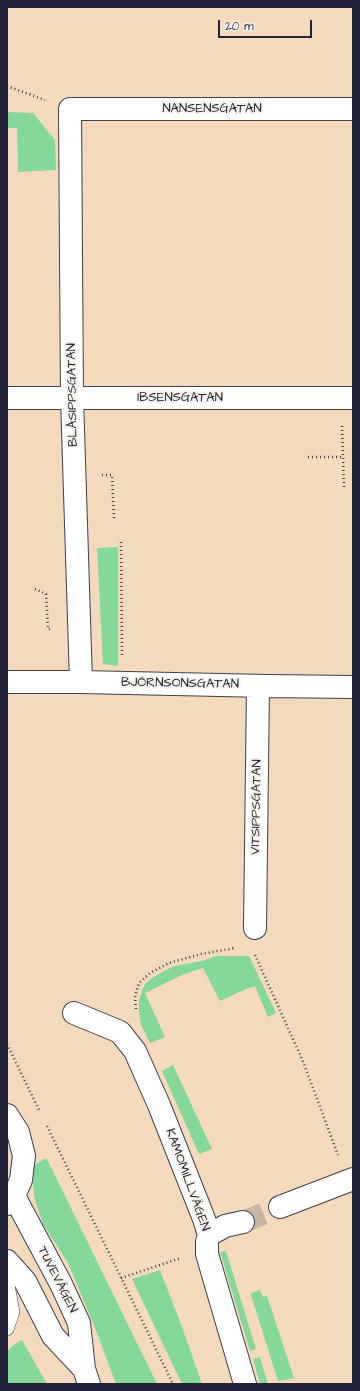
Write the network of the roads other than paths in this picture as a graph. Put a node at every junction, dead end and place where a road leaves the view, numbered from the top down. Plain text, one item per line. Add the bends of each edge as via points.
1 (70, 109) joint
2 (353, 110) edge
3 (7, 398) edge
4 (72, 398) junction
5 (347, 398) edge
6 (7, 682) edge
7 (81, 682) junction
8 (258, 686) junction
9 (353, 687) edge
10 (255, 928) dead end
11 (74, 1013) dead end
12 (7, 1115) edge
13 (350, 1179) edge
14 (10, 1200) edge
15 (280, 1207) tunnel mouth
16 (244, 1222) tunnel mouth
17 (208, 1244) junction
18 (7, 1261) edge
19 (7, 1280) edge
20 (7, 1330) edge
21 (87, 1377) edge
22 (245, 1384) edge

1 - 2 street, NANSENSGATAN
1 - 4 street, BLÅSIPPSGATAN
3 - 4 street, IBSENSGATAN
4 - 5 street, IBSENSGATAN
4 - 7 street, BLÅSIPPSGATAN
6 - 7 street, BJÖRNSONSGATAN
7 - 8 street, BJÖRNSONSGATAN
8 - 9 street, BJÖRNSONSGATAN
8 - 10 street, VITSIPPSGATAN
11 - 17 street, KAMOMILLVÄGEN via 120,1032 134,1051 196,1196
12 - 14 street, TUVEVÄGEN via 18,1132 24,1156 21,1180
13 - 15 street
14 - 21 street, TUVEVÄGEN via 61,1284 79,1323
16 - 17 street via 225,1226
17 - 22 street, KAMOMILLVÄGEN
18 - 21 street, TUVEVÄGEN via 25,1281 53,1336
19 - 20 lane via 12,1312

